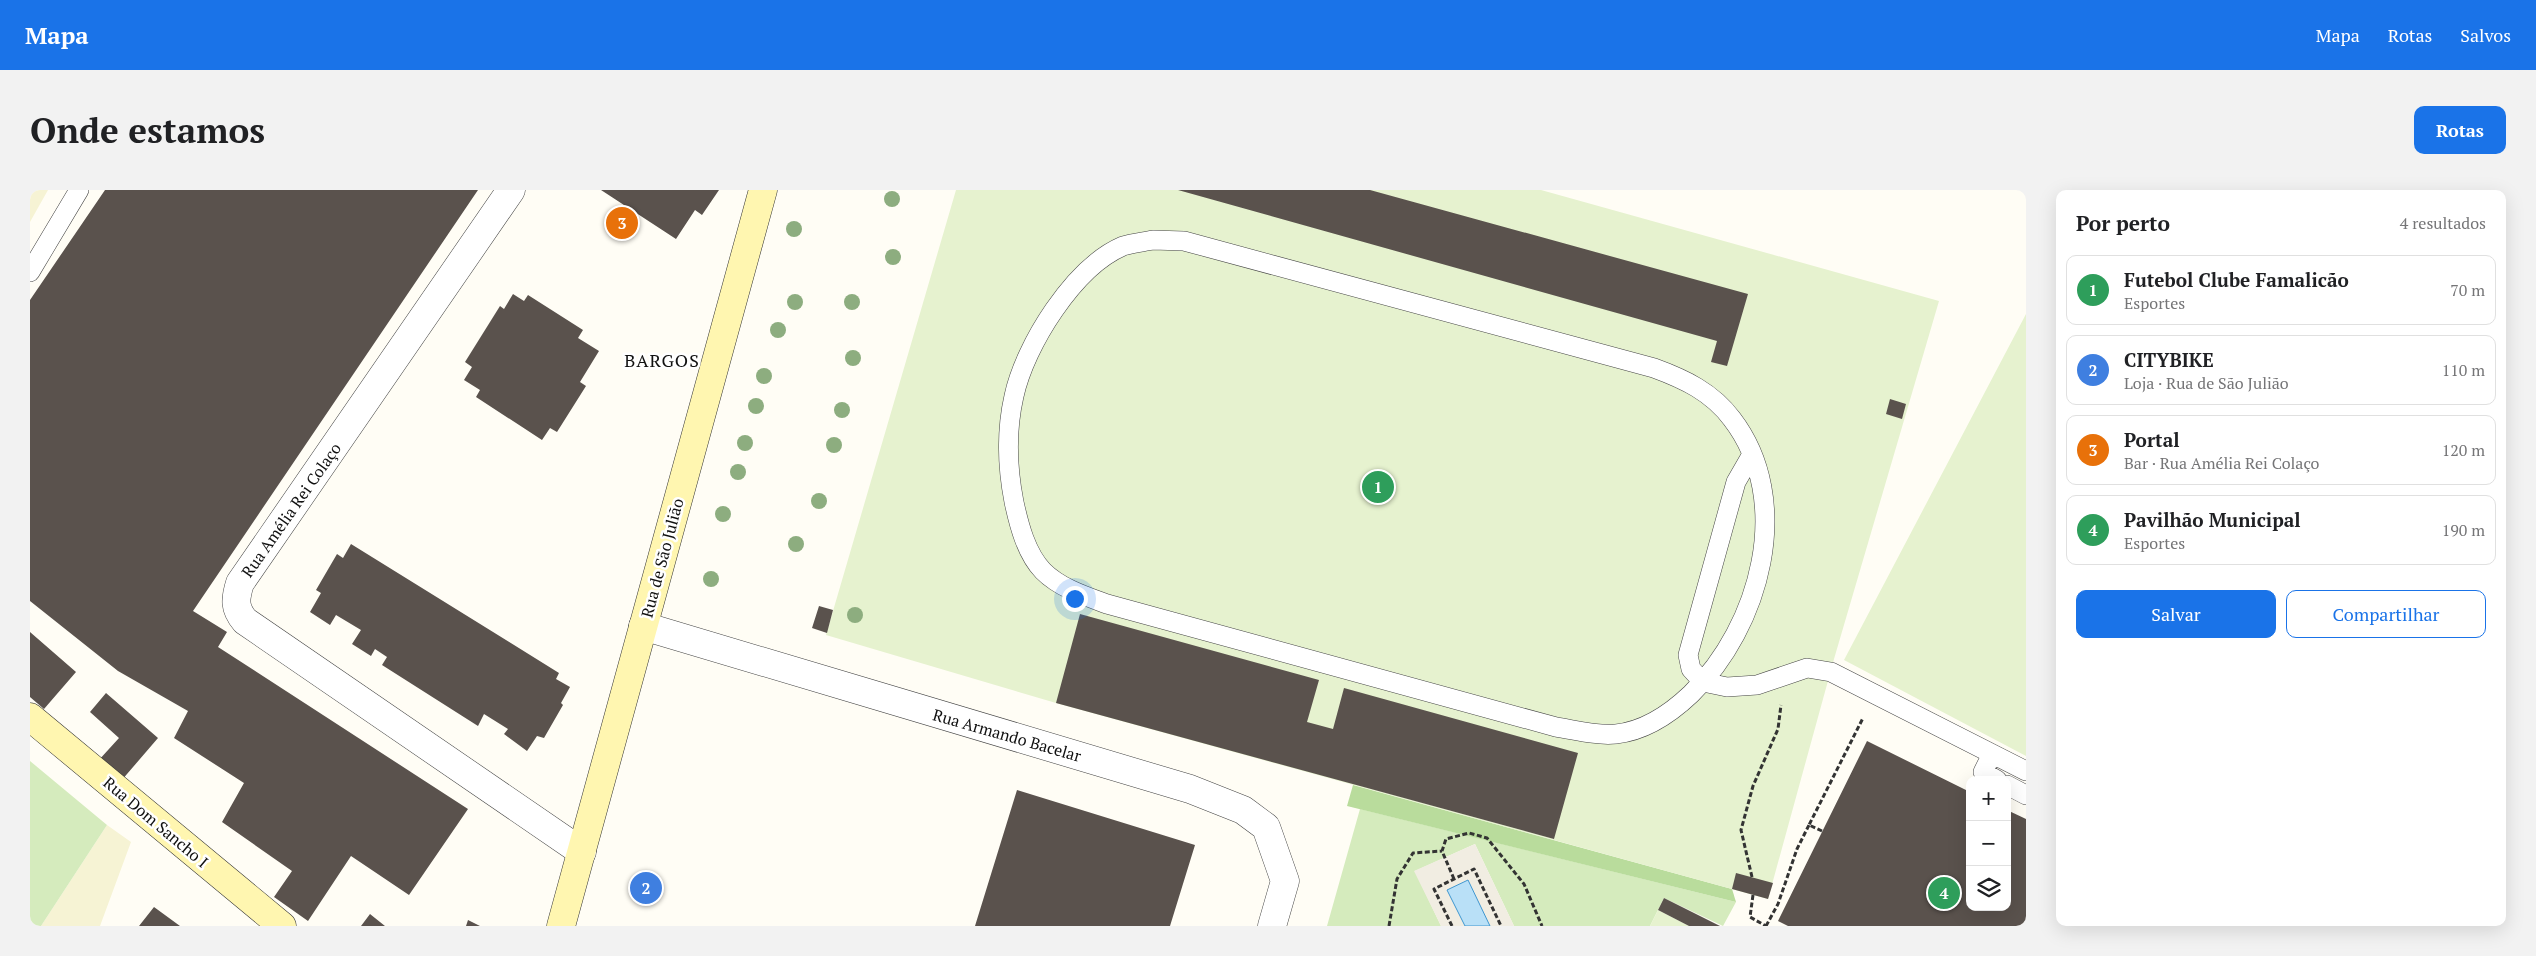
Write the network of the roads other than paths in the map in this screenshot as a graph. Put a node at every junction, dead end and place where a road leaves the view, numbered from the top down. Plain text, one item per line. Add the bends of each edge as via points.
1 (79, 190) edge
2 (511, 190) edge
3 (763, 190) edge
4 (30, 272) edge
5 (1752, 456) junction
6 (643, 626) junction
7 (1703, 682) junction
8 (30, 717) edge
9 (1992, 754) junction
10 (2026, 771) edge
11 (1990, 776) edge
12 (2011, 787) edge
13 (2026, 795) edge
14 (582, 852) junction
15 (282, 926) edge
16 (561, 926) edge
17 (1272, 926) edge

1 - 4 lane
2 - 14 street, Rua Amélia Rei Colaço via 240,583 236,610 246,621
3 - 6 street, Rua de São Julião
5 - 7 lane via 1736,482 1688,655 1691,669
5 - 7 lane via 1763,505 1761,567 1740,629
5 - 7 lane via 1732,419 1712,397 1676,376 1184,241 1153,240 1123,246 1095,265 1072,286 1053,311 1036,340 1014,395 1008,460 1017,518 1028,546 1043,570 1062,585 1084,595 1556,727 1585,732 1616,734 1649,724 1678,706
6 - 14 street, Rua de São Julião
6 - 17 street, Rua Armando Bacelar via 1190,789 1243,810 1266,827 1285,881
7 - 9 lane via 1727,687 1757,685 1807,668 1831,672
8 - 15 street, Rua Dom Sancho I
9 - 10 lane
9 - 11 lane via 1983,772
12 - 13 lane
14 - 16 street, Rua de São Julião

